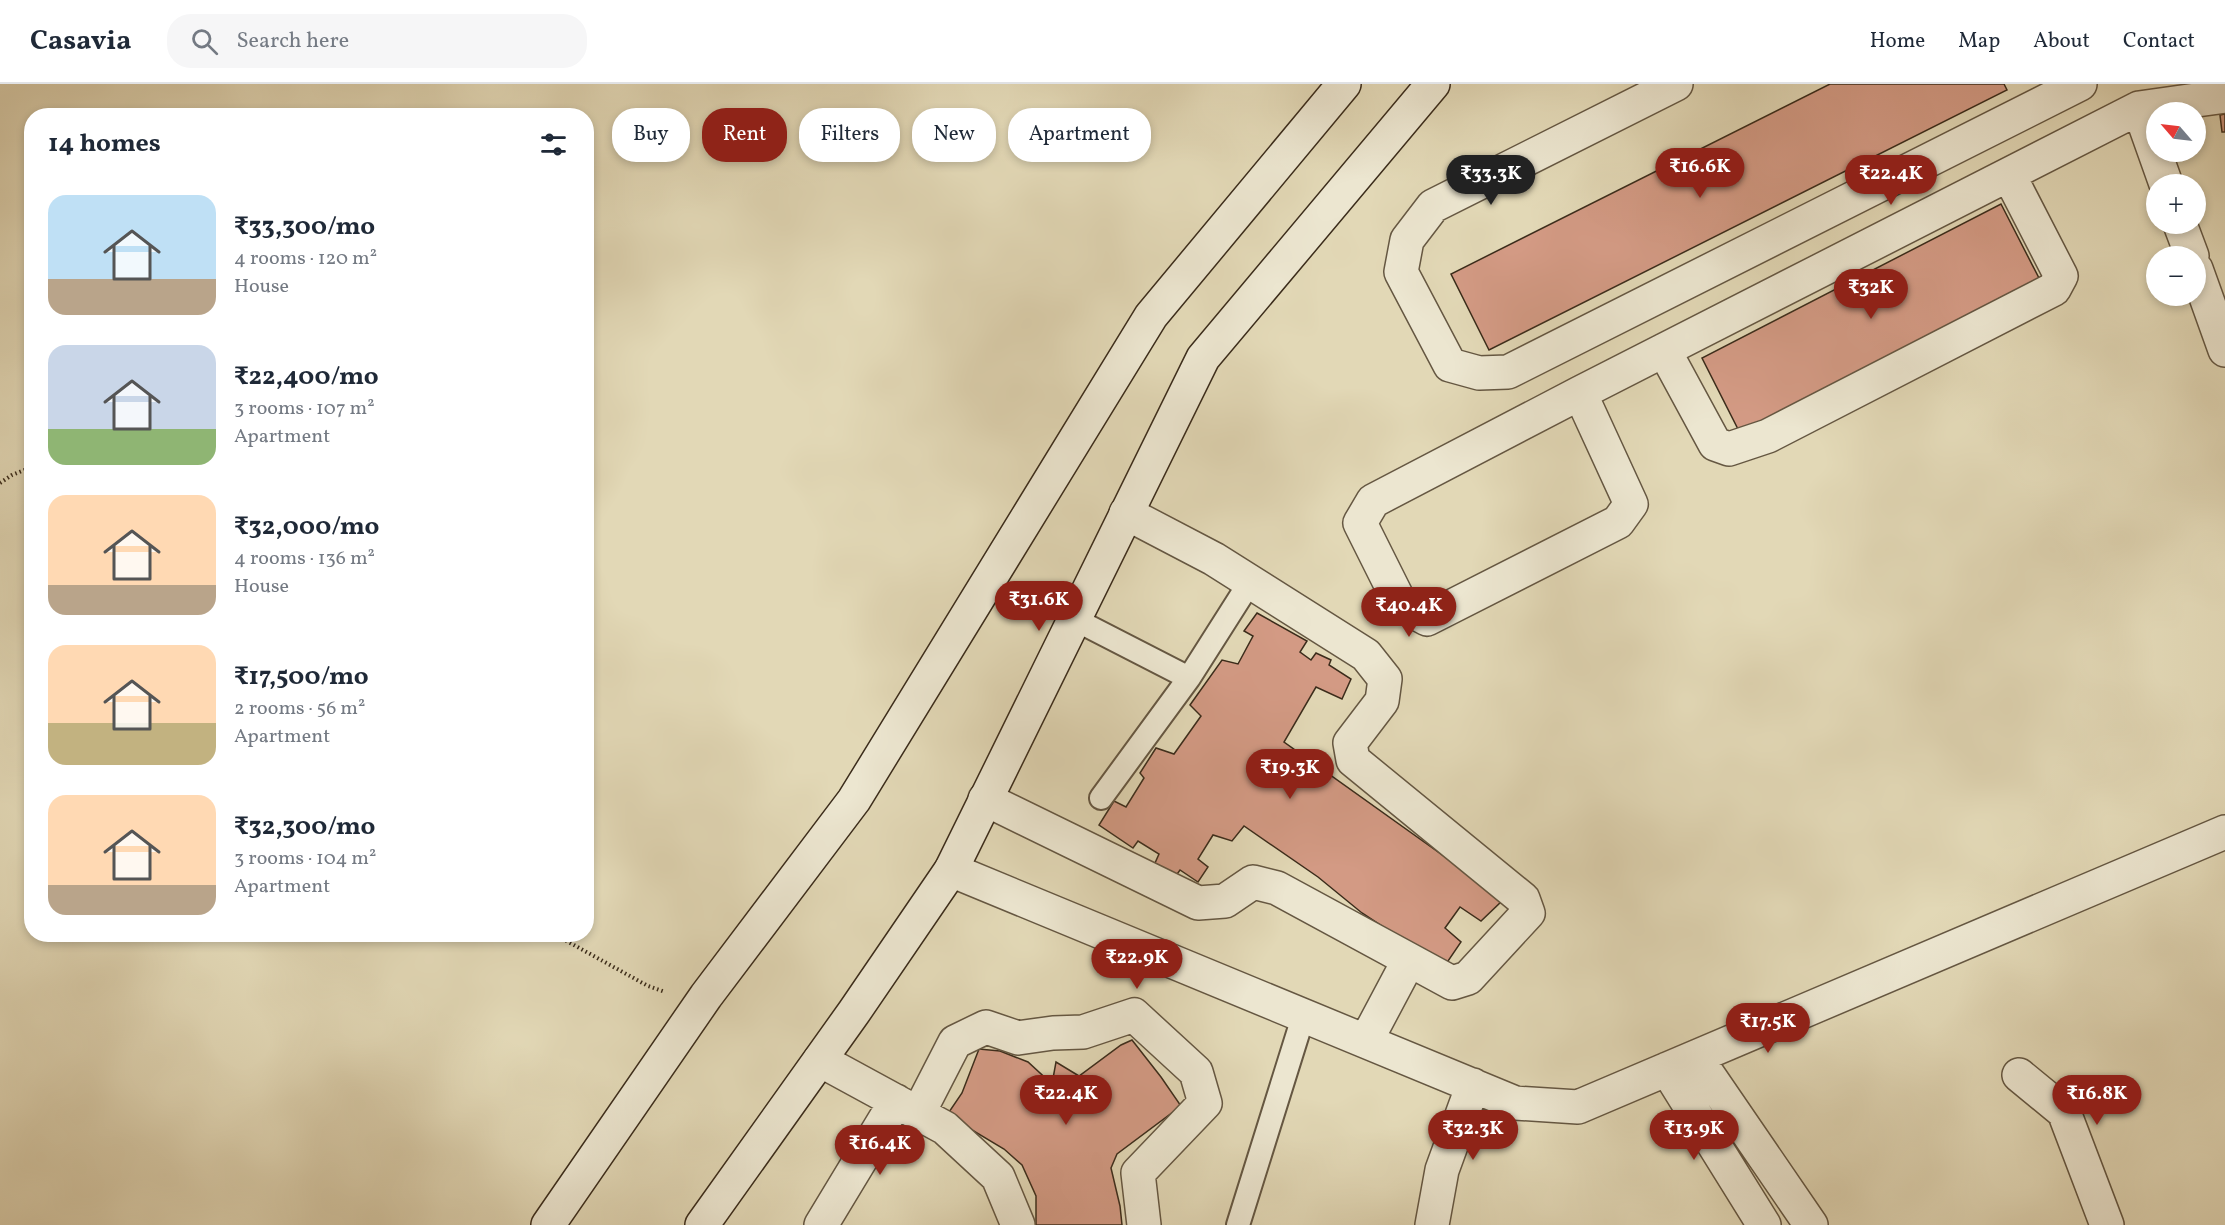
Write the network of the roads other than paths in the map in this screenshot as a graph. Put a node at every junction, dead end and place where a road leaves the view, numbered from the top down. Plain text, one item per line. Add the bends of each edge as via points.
1 (1344, 84) edge
2 (1433, 84) edge
3 (1676, 84) edge
4 (2080, 84) edge
5 (2029, 96) edge
6 (2225, 96) edge
7 (2139, 108) junction
8 (2162, 174) edge
9 (2009, 175) junction
10 (2206, 297) edge
11 (1664, 350) junction
12 (2225, 351) edge
13 (1580, 393) junction
14 (1126, 513) junction
15 (1250, 582) junction
16 (1074, 619) junction
17 (1189, 678) junction
18 (1101, 798) dead end
19 (985, 799) junction
20 (2225, 832) edge
21 (951, 870) junction
22 (1409, 960) junction
23 (1304, 1014) junction
24 (1366, 1041) junction
25 (820, 1060) junction
26 (1682, 1063) junction
27 (2019, 1075) dead end
28 (1473, 1086) junction
29 (907, 1107) junction
30 (548, 1225) edge
31 (702, 1225) edge
32 (821, 1225) edge
33 (1018, 1225) edge
34 (1144, 1225) edge
35 (1238, 1225) edge
36 (1432, 1225) edge
37 (1764, 1225) edge
38 (1811, 1225) edge
39 (2107, 1225) edge

1 - 30 street via 1151,316 854,801 706,996
2 - 14 street via 1203,358
3 - 5 street via 1433,206 1407,240 1401,272 1450,365 1479,373 1508,372
4 - 5 street
6 - 7 street
7 - 8 street
7 - 9 street
9 - 11 street
9 - 11 street via 2061,276 2054,288 1768,436 1729,449 1715,444
10 - 12 street
11 - 13 street
13 - 13 street via 1373,501 1360,523 1401,605 1427,619 1618,522 1631,504
14 - 15 street
14 - 16 street
15 - 17 lane
15 - 22 street via 1366,655 1385,679 1382,701 1350,743 1353,760 1523,898 1528,913 1468,978 1452,983
16 - 17 lane
16 - 19 street
17 - 18 lane
19 - 21 street
19 - 22 street via 1198,903 1225,902 1253,882 1277,888
20 - 26 street
21 - 23 street
21 - 25 street
22 - 24 street
23 - 24 street
23 - 35 lane
24 - 28 street
25 - 29 street
25 - 31 street
26 - 28 street via 1578,1107 1515,1103
26 - 37 street
26 - 38 street
27 - 39 street via 2064,1112
28 - 36 street via 1442,1170
29 - 32 street
29 - 33 street via 945,1128 998,1177
29 - 34 street via 955,1042 986,1027 1018,1038 1083,1032 1134,1016 1196,1072 1205,1103 1138,1173

